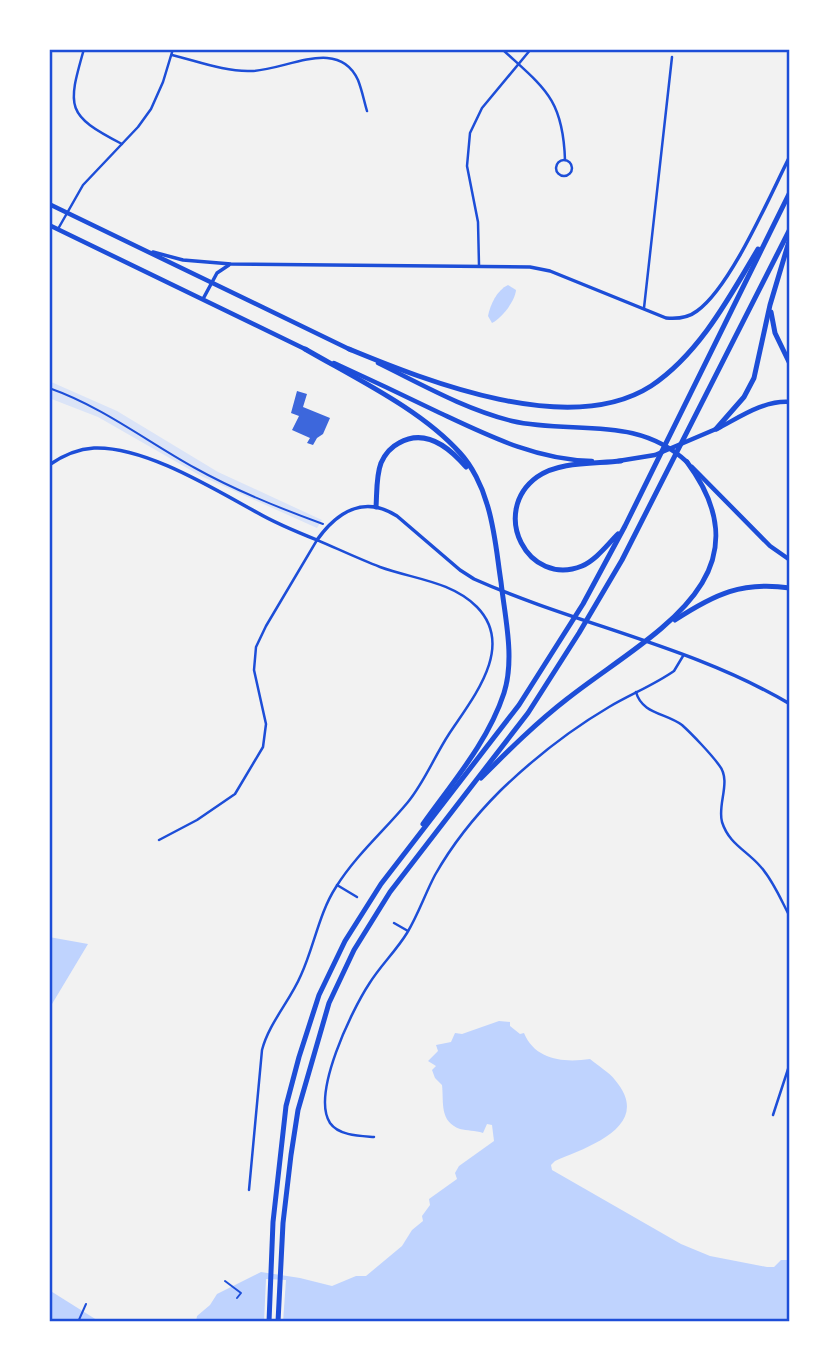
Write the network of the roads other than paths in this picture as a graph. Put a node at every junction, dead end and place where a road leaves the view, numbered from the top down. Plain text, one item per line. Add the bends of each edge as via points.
1 (84, 49) edge
2 (173, 49) edge
3 (502, 49) edge
4 (531, 49) edge
5 (172, 55) junction
6 (672, 57) dead end
7 (519, 64) junction
8 (367, 111) dead end
9 (122, 144) junction
10 (790, 156) edge
11 (565, 160) junction
12 (790, 192) edge
13 (49, 204) edge
14 (781, 210) junction
15 (66, 212) junction
16 (49, 225) edge
17 (58, 229) junction
18 (790, 229) edge
19 (790, 238) edge
20 (144, 250) junction
21 (231, 264) junction
22 (479, 265) junction
23 (212, 283) junction
24 (203, 299) junction
25 (770, 305) junction
26 (644, 309) junction
27 (305, 349) junction
28 (349, 349) junction
29 (790, 364) edge
30 (790, 402) edge
31 (716, 429) junction
32 (621, 461) junction
33 (687, 462) junction
34 (49, 465) edge
35 (475, 477) junction
36 (376, 507) junction
37 (625, 526) junction
38 (317, 540) junction
39 (790, 560) edge
40 (790, 587) edge
41 (658, 632) junction
42 (683, 655) junction
43 (636, 692) junction
44 (790, 704) edge
45 (461, 799) junction
46 (159, 840) dead end
47 (381, 884) junction
48 (337, 885) junction
49 (357, 897) dead end
50 (790, 917) edge
51 (394, 923) dead end
52 (408, 931) junction
53 (790, 1063) edge
54 (774, 1115) dead end
55 (374, 1137) dead end
56 (249, 1190) dead end
57 (269, 1322) edge
58 (278, 1322) edge

1 - 9 street via 73,91 76,111 90,128
2 - 5 street
3 - 7 street
4 - 7 street
5 - 8 street via 248,72 335,58 355,75
5 - 9 street via 158,96
6 - 26 street
7 - 11 street via 556,107
7 - 22 street via 482,107 467,146 479,229
9 - 15 street via 83,185
10 - 26 street via 740,253 704,305 682,318 666,318
11 - 11 street via 556,167 563,176 572,170
12 - 14 highway
13 - 15 main road
14 - 28 highway via 730,297 681,360 649,387 606,404 556,406 481,396 425,380
14 - 37 highway
15 - 17 street
15 - 20 main road
16 - 17 main road
17 - 24 main road
18 - 45 highway via 622,560 528,713
19 - 25 highway
20 - 21 street via 183,260
20 - 23 main road
21 - 22 street
21 - 23 street
22 - 26 street via 550,271
23 - 24 street
23 - 28 main road
24 - 27 main road
25 - 29 highway via 775,333
25 - 31 highway via 754,378
27 - 32 main road via 500,442 573,460
27 - 35 highway via 406,407 462,455
28 - 33 main road via 450,399 509,420 625,430 655,440
30 - 31 main road via 762,406
31 - 32 main road via 655,455
32 - 37 highway via 568,466 537,477 521,495 514,519 523,547 543,565 556,569 584,565
33 - 39 main road via 770,546
33 - 41 highway via 710,501 715,529 713,559 699,590
34 - 38 street via 88,449 136,456 195,479
35 - 36 highway via 446,447 433,440 408,438 385,455
35 - 47 highway via 487,501 499,569 509,644 505,691 485,737
36 - 38 street via 348,511
36 - 42 street via 397,516 474,579
37 - 47 highway via 583,604 519,705
38 - 46 street via 256,647 254,670 266,724 264,747 235,794
38 - 48 street via 461,594 485,618 493,652 489,668 425,779
40 - 41 highway via 729,591
41 - 45 highway via 520,738
42 - 43 street via 674,671
42 - 44 street
43 - 50 street via 647,709 682,726 721,768 723,823 732,842 760,865
43 - 52 street via 583,723 500,792 449,852
45 - 58 highway via 390,892 354,950 329,1003 298,1110 283,1223
47 - 57 highway via 345,941 319,995 286,1106 273,1222
48 - 49 street
48 - 56 street via 301,976 265,1036
51 - 52 street
52 - 55 street via 358,1003 327,1084 325,1109 330,1124 354,1135
53 - 54 street

